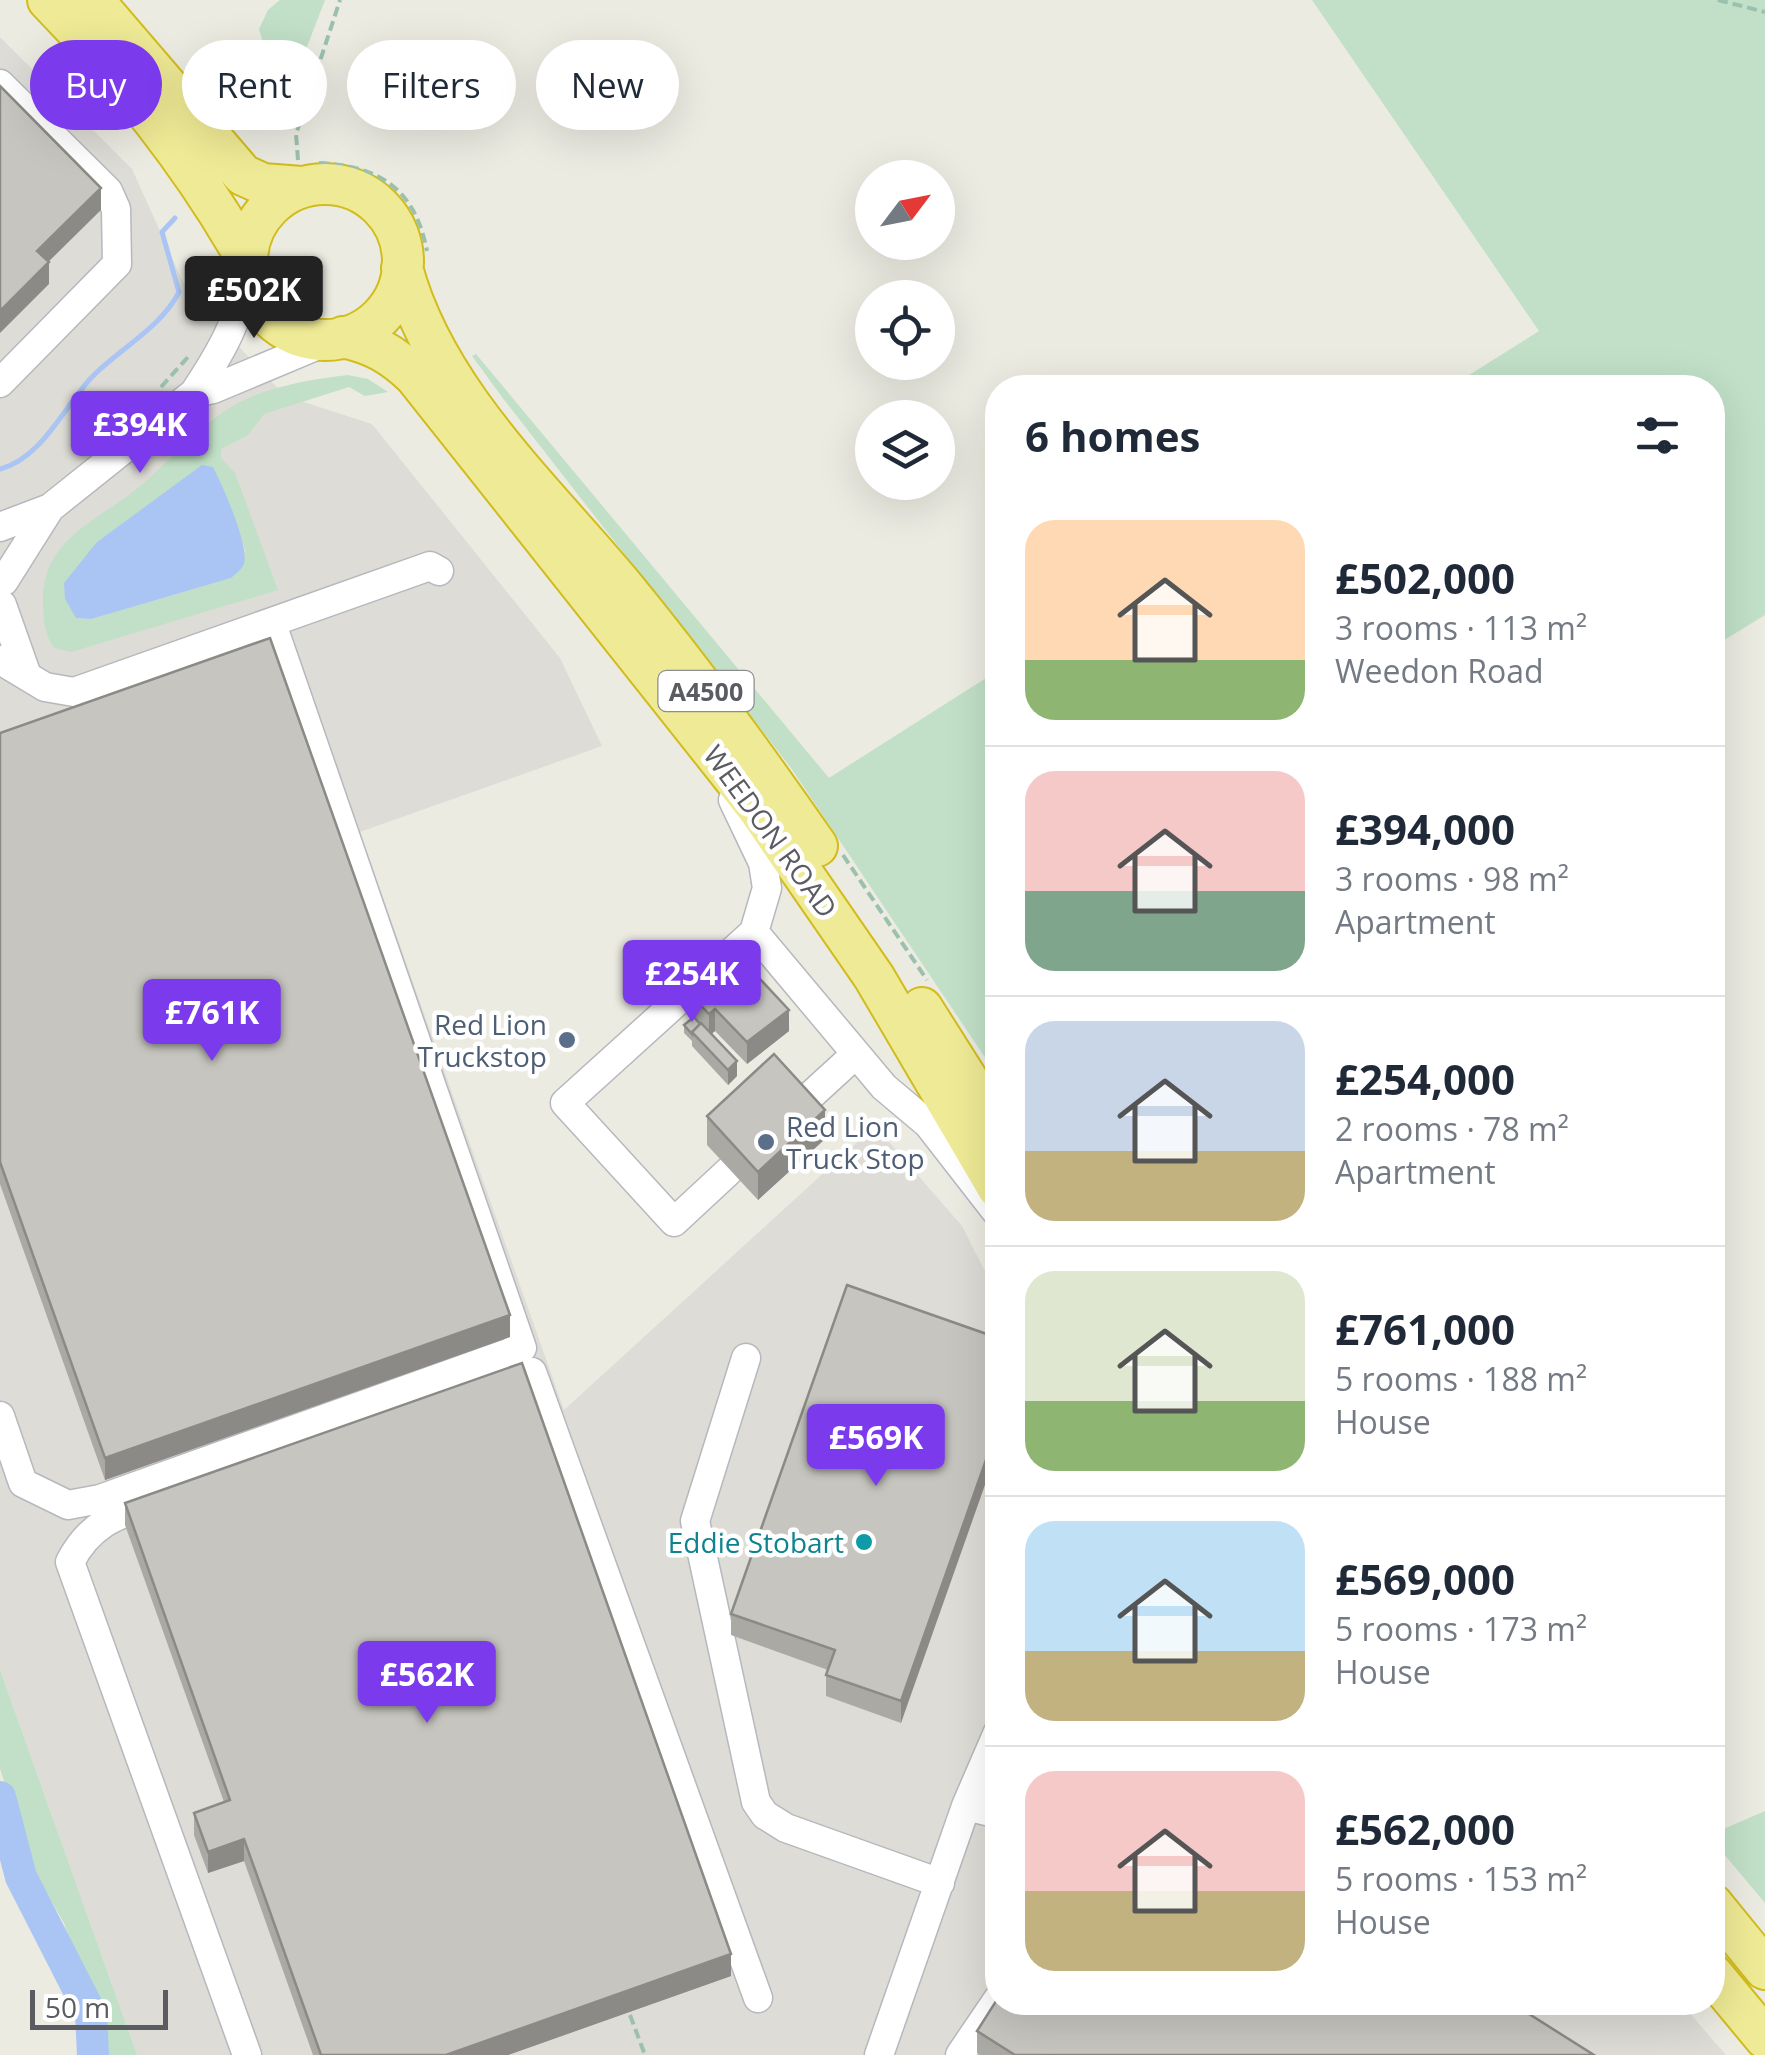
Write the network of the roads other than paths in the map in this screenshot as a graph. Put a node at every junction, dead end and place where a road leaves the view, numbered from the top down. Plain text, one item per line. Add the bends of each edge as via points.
1 (48, 0) edge
2 (93, 0) edge
3 (0, 84) edge
4 (300, 176) junction
5 (248, 267) junction
6 (402, 268) junction
7 (336, 338) junction
8 (0, 383) edge
9 (194, 393) junction
10 (50, 508) junction
11 (0, 527) edge
12 (439, 570) dead end
13 (2, 590) edge
14 (272, 624) junction
15 (0, 660) edge
16 (26, 673) junction
17 (684, 711) junction
18 (754, 932) junction
19 (856, 1054) junction
20 (985, 1081) edge
21 (797, 1108) edge
22 (985, 1166) edge
23 (730, 1170) dead end
24 (985, 1197) edge
25 (746, 1358) dead end
26 (0, 1416) edge
27 (985, 1762) edge
28 (966, 1806) junction
29 (985, 1811) edge
30 (940, 1884) junction
31 (1725, 1920) edge
32 (1765, 1969) edge
33 (1725, 1990) edge
34 (758, 1998) dead end
35 (987, 2015) edge
36 (1765, 2038) edge
37 (247, 2055) edge
38 (879, 2055) edge
39 (960, 2055) edge

1 - 5 highway via 179,154
2 - 4 highway via 242,175 264,184
3 - 8 street via 108,191 116,209 118,264
4 - 5 highway via 262,215
4 - 6 highway via 344,186 381,208 401,246
5 - 7 highway via 268,315 307,338
5 - 9 street via 226,345
6 - 7 highway via 384,312
6 - 20 highway, WEEDON ROAD / A4500 via 414,311 437,353 736,728
7 - 9 street
7 - 17 highway, WEEDON ROAD / A4500 via 374,344 415,376
9 - 10 street
10 - 11 street
10 - 13 street
12 - 14 street via 430,566
13 - 16 street
14 - 16 street via 74,692 44,687
14 - 26 street via 522,1348 68,1505 24,1483
15 - 16 street
17 - 18 street via 763,863 767,888
17 - 22 highway, WEEDON ROAD / A4500 via 874,977
18 - 19 street
18 - 23 street via 565,1103 674,1222
19 - 21 street
19 - 24 street via 928,1124
25 - 30 street via 695,1521 756,1802 786,1828
27 - 28 street
28 - 29 street
28 - 30 street
30 - 38 street
31 - 32 highway
33 - 36 highway
34 - 37 street via 532,1372 120,1514 84,1535 70,1562
35 - 39 street

